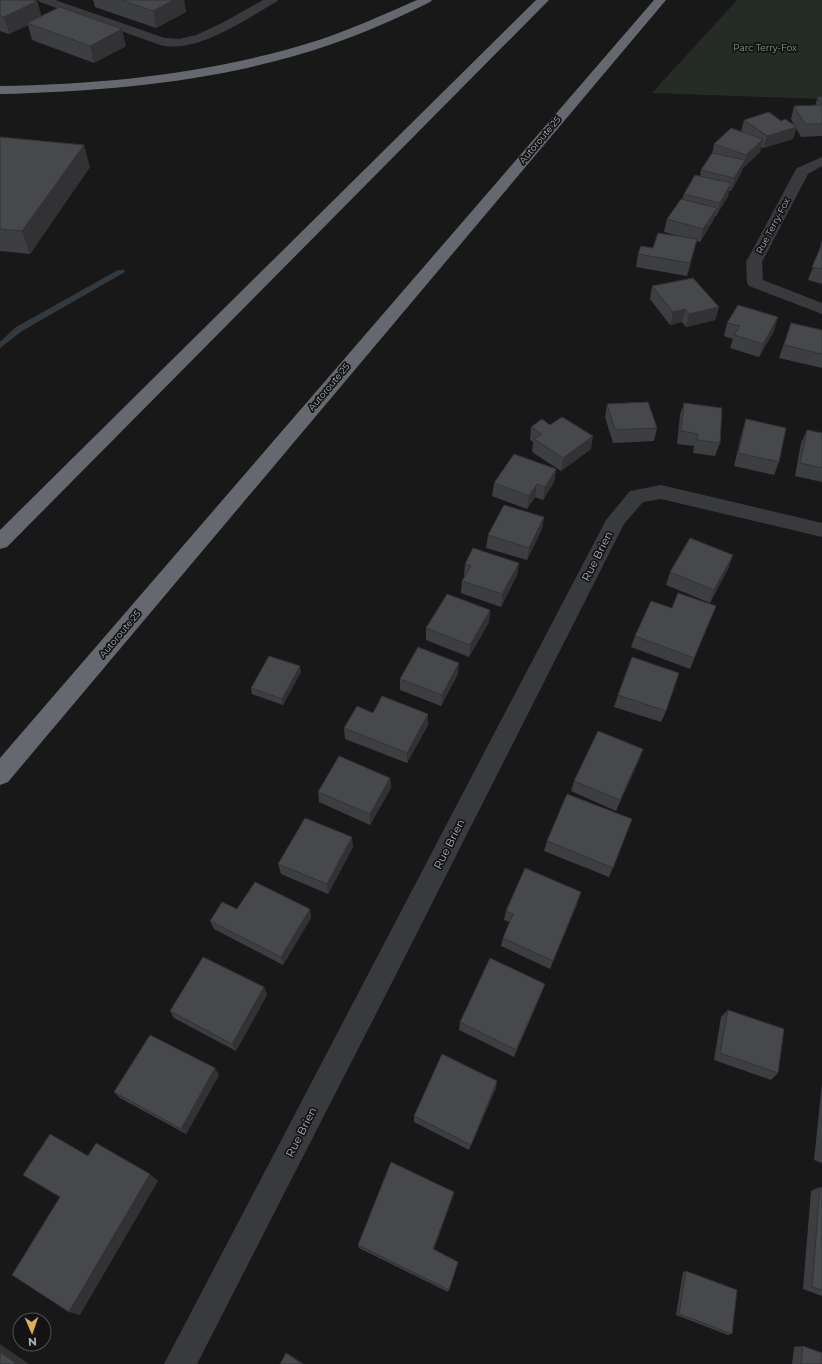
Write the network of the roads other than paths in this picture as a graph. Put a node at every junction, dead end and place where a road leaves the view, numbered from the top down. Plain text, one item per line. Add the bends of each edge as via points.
1 (44, 0) edge
2 (272, 0) edge
3 (426, 0) edge
4 (543, 0) edge
5 (660, 0) edge
6 (0, 90) edge
7 (822, 161) edge
8 (822, 309) edge
9 (822, 530) edge
10 (0, 542) edge
11 (0, 775) edge
12 (180, 1364) edge

1 - 2 street via 164,42 179,43 194,40
3 - 6 highway via 384,20 326,41 229,66 169,78 106,85
4 - 10 highway
5 - 11 highway, Autoroute 25
7 - 8 street, Rue Terry-Fox via 802,171 754,262 755,283
9 - 12 street, Rue Brien via 661,492 637,496 616,520

